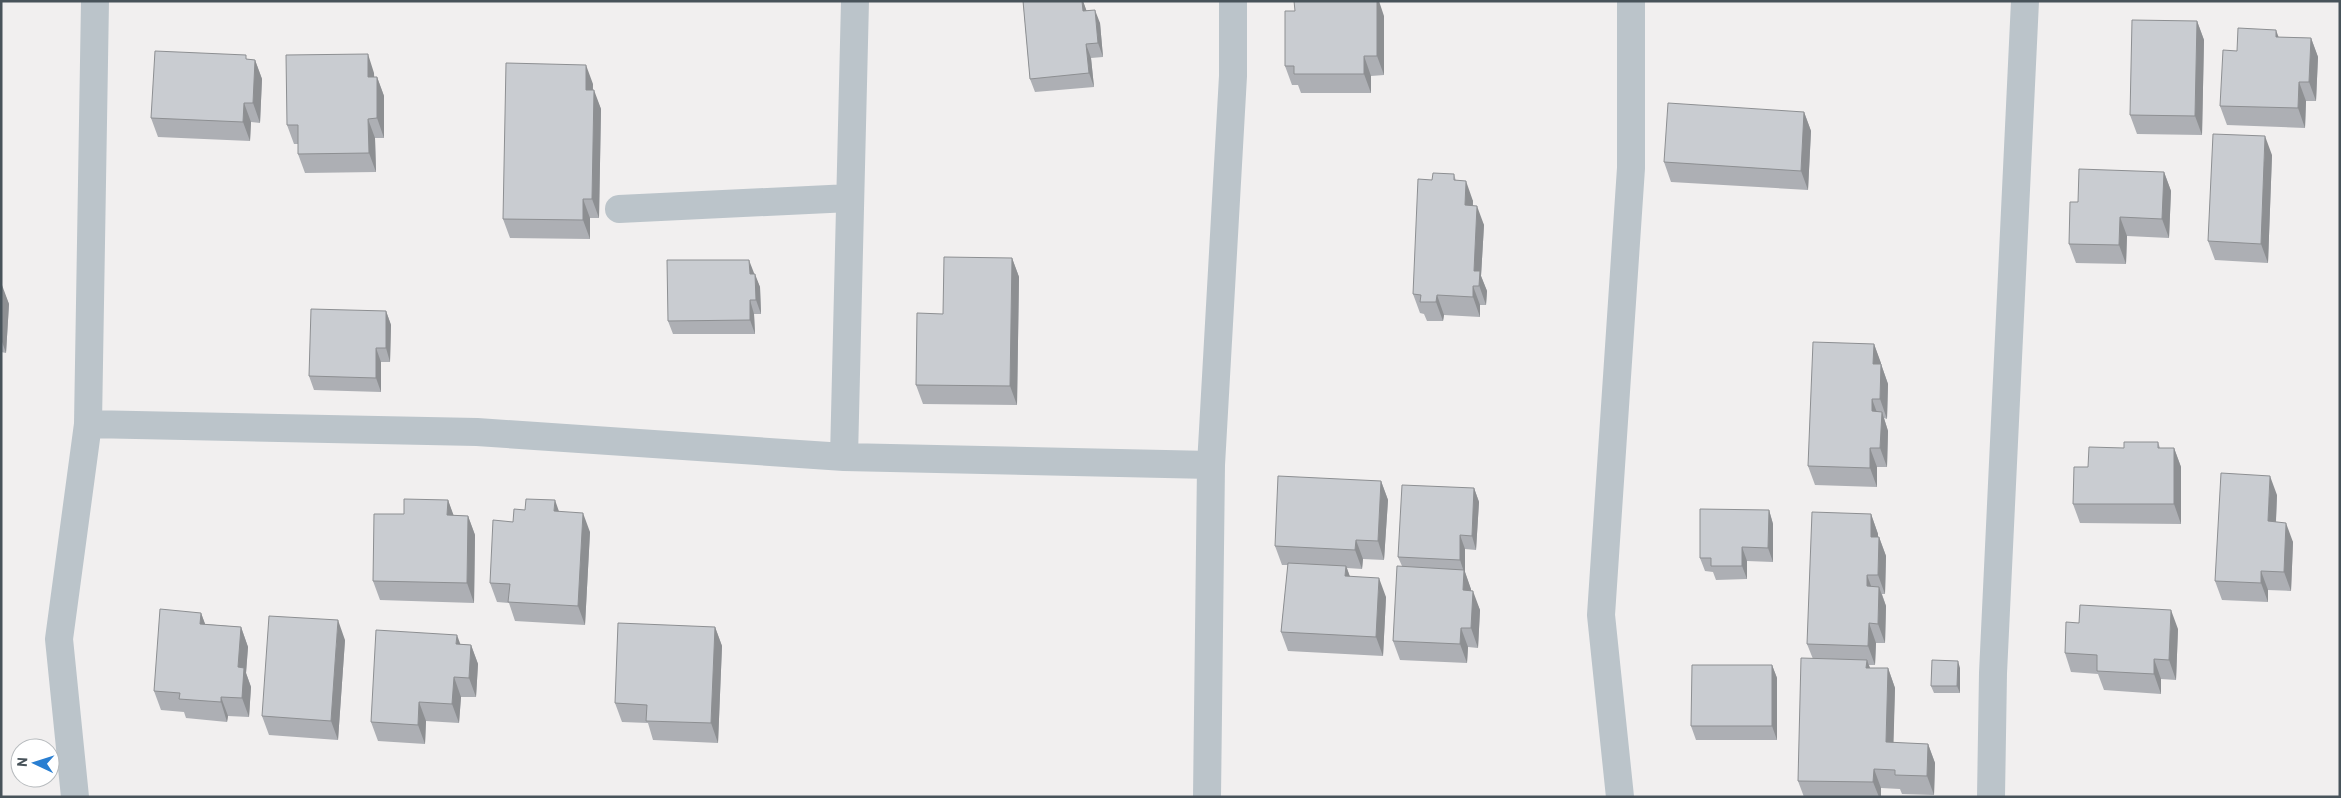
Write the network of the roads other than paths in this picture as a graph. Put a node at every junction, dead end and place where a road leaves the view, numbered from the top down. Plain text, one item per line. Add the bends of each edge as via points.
1 (95, 1) edge
2 (854, 1) edge
3 (1234, 1) edge
4 (1631, 1) edge
5 (2025, 1) edge
6 (850, 198) junction
7 (619, 209) dead end
8 (88, 424) junction
9 (844, 457) junction
10 (1211, 465) junction
11 (76, 797) edge
12 (1207, 797) edge
13 (1620, 797) edge
14 (1991, 797) edge

1 - 8 street
2 - 6 street
3 - 10 street via 1233,76
4 - 13 street via 1631,168 1600,615
5 - 14 street via 1993,673
6 - 7 street
6 - 9 street
8 - 9 street via 477,432
8 - 11 street via 59,639
9 - 10 street
10 - 12 street

